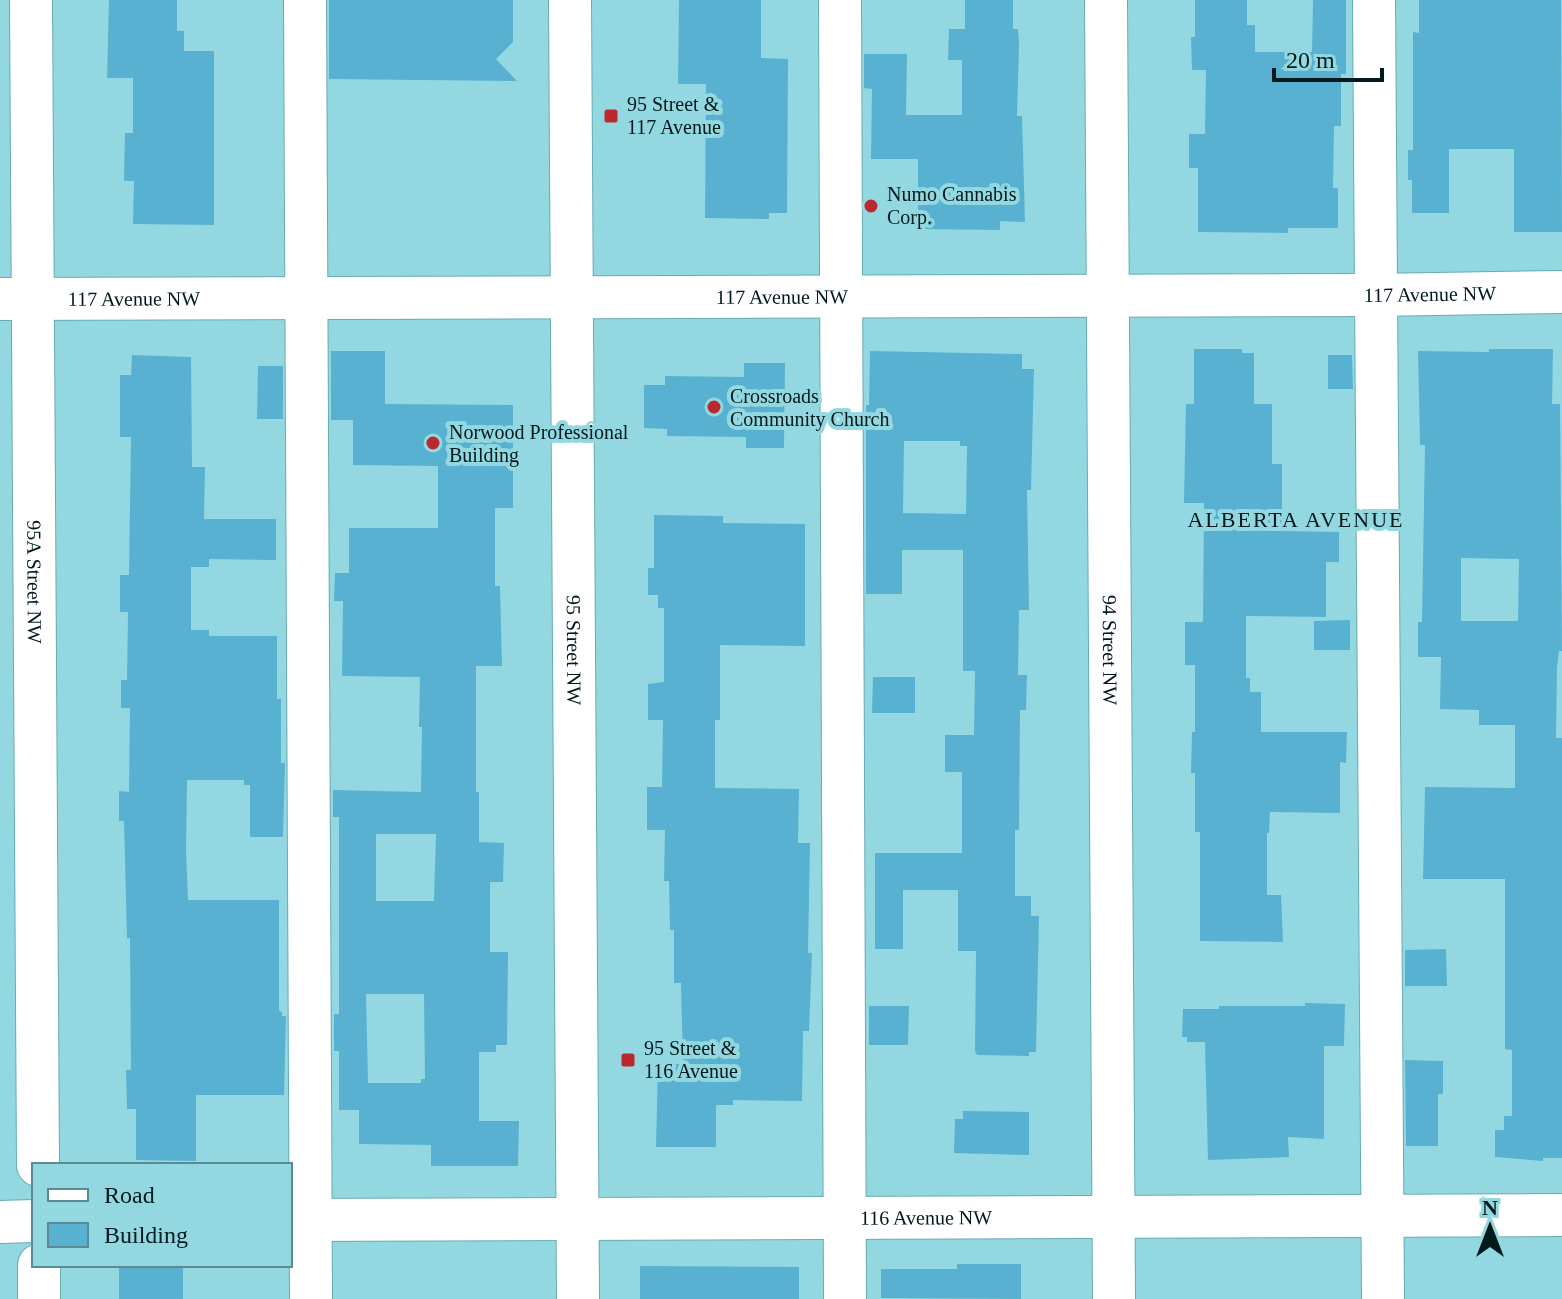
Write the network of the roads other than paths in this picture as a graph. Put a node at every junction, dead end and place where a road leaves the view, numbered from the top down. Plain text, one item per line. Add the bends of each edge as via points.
1 (31, 0) edge
2 (305, 0) edge
3 (570, 0) edge
4 (840, 0) edge
5 (1106, 0) edge
6 (1374, 0) edge
7 (1562, 292) edge
8 (1108, 295) junction
9 (1374, 295) junction
10 (572, 296) junction
11 (842, 297) junction
12 (17, 299) edge
13 (308, 299) junction
14 (38, 1163) edge
15 (1382, 1215) junction
16 (1562, 1215) edge
17 (1113, 1217) junction
18 (578, 1218) junction
19 (845, 1218) junction
20 (300, 1220) edge
21 (32, 1221) edge
22 (0, 1222) edge
23 (39, 1267) edge
24 (39, 1299) edge
25 (311, 1299) edge
26 (578, 1299) edge
27 (845, 1299) edge
28 (1114, 1299) edge
29 (1383, 1299) edge

1 - 12 street, 95A Street NW
2 - 13 street
3 - 10 street, 95 Street NW
4 - 11 street
5 - 8 street, 94 Street NW
6 - 9 street
7 - 9 street, 117 Avenue NW
8 - 9 street, 117 Avenue NW
8 - 11 street, 117 Avenue NW
8 - 17 street, 94 Street NW
9 - 15 street
10 - 11 street, 117 Avenue NW
10 - 13 street, 117 Avenue NW
10 - 18 street, 95 Street NW
11 - 19 street
12 - 13 street, 117 Avenue NW
12 - 14 street, 95A Street NW
13 - 20 street
15 - 16 street, 116 Avenue NW
15 - 17 street, 116 Avenue NW
15 - 29 street
17 - 19 street, 116 Avenue NW
17 - 28 street, 94 Street NW
18 - 19 street, 116 Avenue NW
18 - 20 street, 116 Avenue NW
18 - 26 street, 95 Street NW
19 - 27 street
20 - 25 street
21 - 22 street
23 - 24 street

